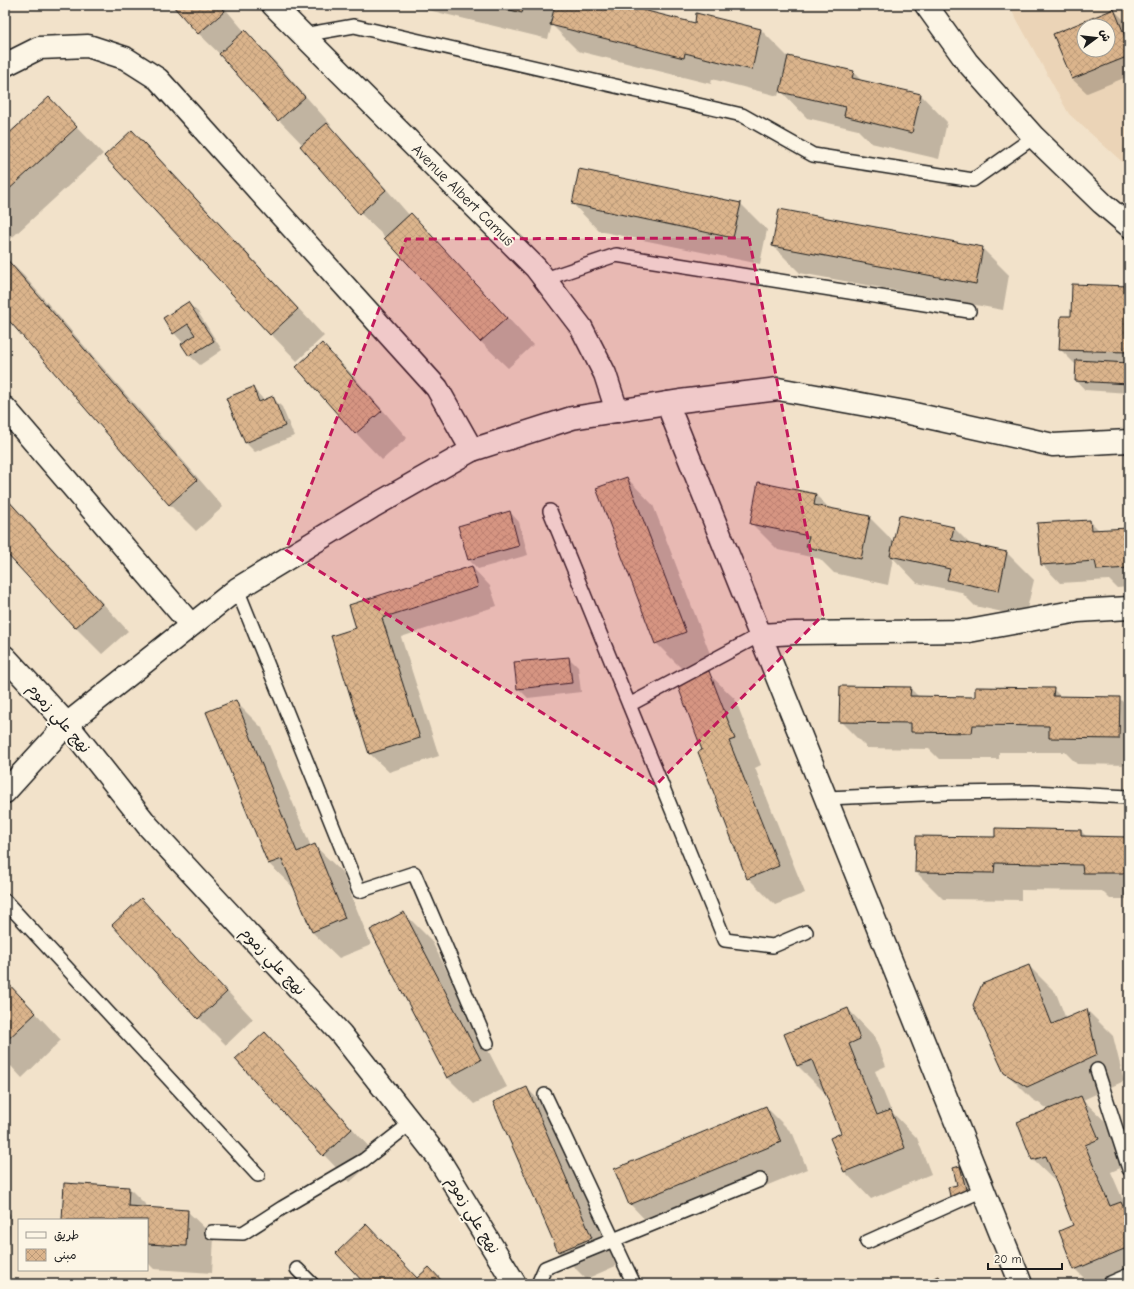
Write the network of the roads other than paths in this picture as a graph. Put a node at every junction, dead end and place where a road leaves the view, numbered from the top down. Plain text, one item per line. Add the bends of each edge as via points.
1 (273, 5) edge
2 (926, 5) edge
3 (303, 35) junction
4 (5, 65) edge
5 (1034, 137) junction
6 (1129, 226) edge
7 (545, 279) junction
8 (969, 311) dead end
9 (667, 403) junction
10 (5, 408) edge
11 (617, 411) junction
12 (1129, 441) edge
13 (472, 450) junction
14 (550, 511) dead end
15 (237, 589) junction
16 (1129, 608) edge
17 (191, 625) junction
18 (760, 635) junction
19 (5, 657) edge
20 (629, 705) junction
21 (67, 724) junction
22 (5, 792) edge
23 (1129, 797) edge
24 (826, 798) junction
25 (5, 901) edge
26 (806, 932) dead end
27 (487, 1043) dead end
28 (1097, 1070) dead end
29 (545, 1095) dead end
30 (411, 1123) junction
31 (1129, 1169) edge
32 (258, 1175) dead end
33 (760, 1180) dead end
34 (983, 1190) junction
35 (212, 1232) dead end
36 (613, 1240) junction
37 (867, 1242) dead end
38 (297, 1269) dead end
39 (1129, 1275) edge
40 (312, 1284) edge
41 (516, 1284) edge
42 (538, 1284) edge
43 (634, 1284) edge
44 (1021, 1284) edge
45 (1108, 1284) edge

1 - 3 street, Avenue Albert Camus
2 - 5 street via 967,62
3 - 5 lane via 354,26 742,115 813,155 973,180
3 - 7 street, Avenue Albert Camus
4 - 13 street via 39,48 88,46 125,58 158,79 437,388
5 - 6 street
7 - 8 lane via 616,255
7 - 11 street, Avenue Albert Camus via 581,327 605,374
9 - 11 street
9 - 12 street via 778,389 905,412 1053,444
9 - 18 street
10 - 17 street
11 - 13 street via 572,418
13 - 15 street
14 - 20 lane
15 - 17 street
15 - 27 lane via 359,891 414,874
16 - 18 street via 1078,612 968,631
17 - 21 street
18 - 20 lane
18 - 24 street
19 - 21 street, نهج علي زموم
20 - 26 lane via 725,940 773,946
21 - 22 street
21 - 30 street, نهج علي زموم via 148,826 341,1034
23 - 24 lane via 1033,792
24 - 34 street
25 - 32 lane
28 - 31 lane
29 - 36 lane
30 - 35 lane via 364,1160 244,1233
30 - 41 street, نهج علي زموم via 437,1156
33 - 36 lane
34 - 37 lane
34 - 44 street
36 - 42 lane via 545,1268
36 - 43 lane
38 - 40 lane
39 - 45 lane

